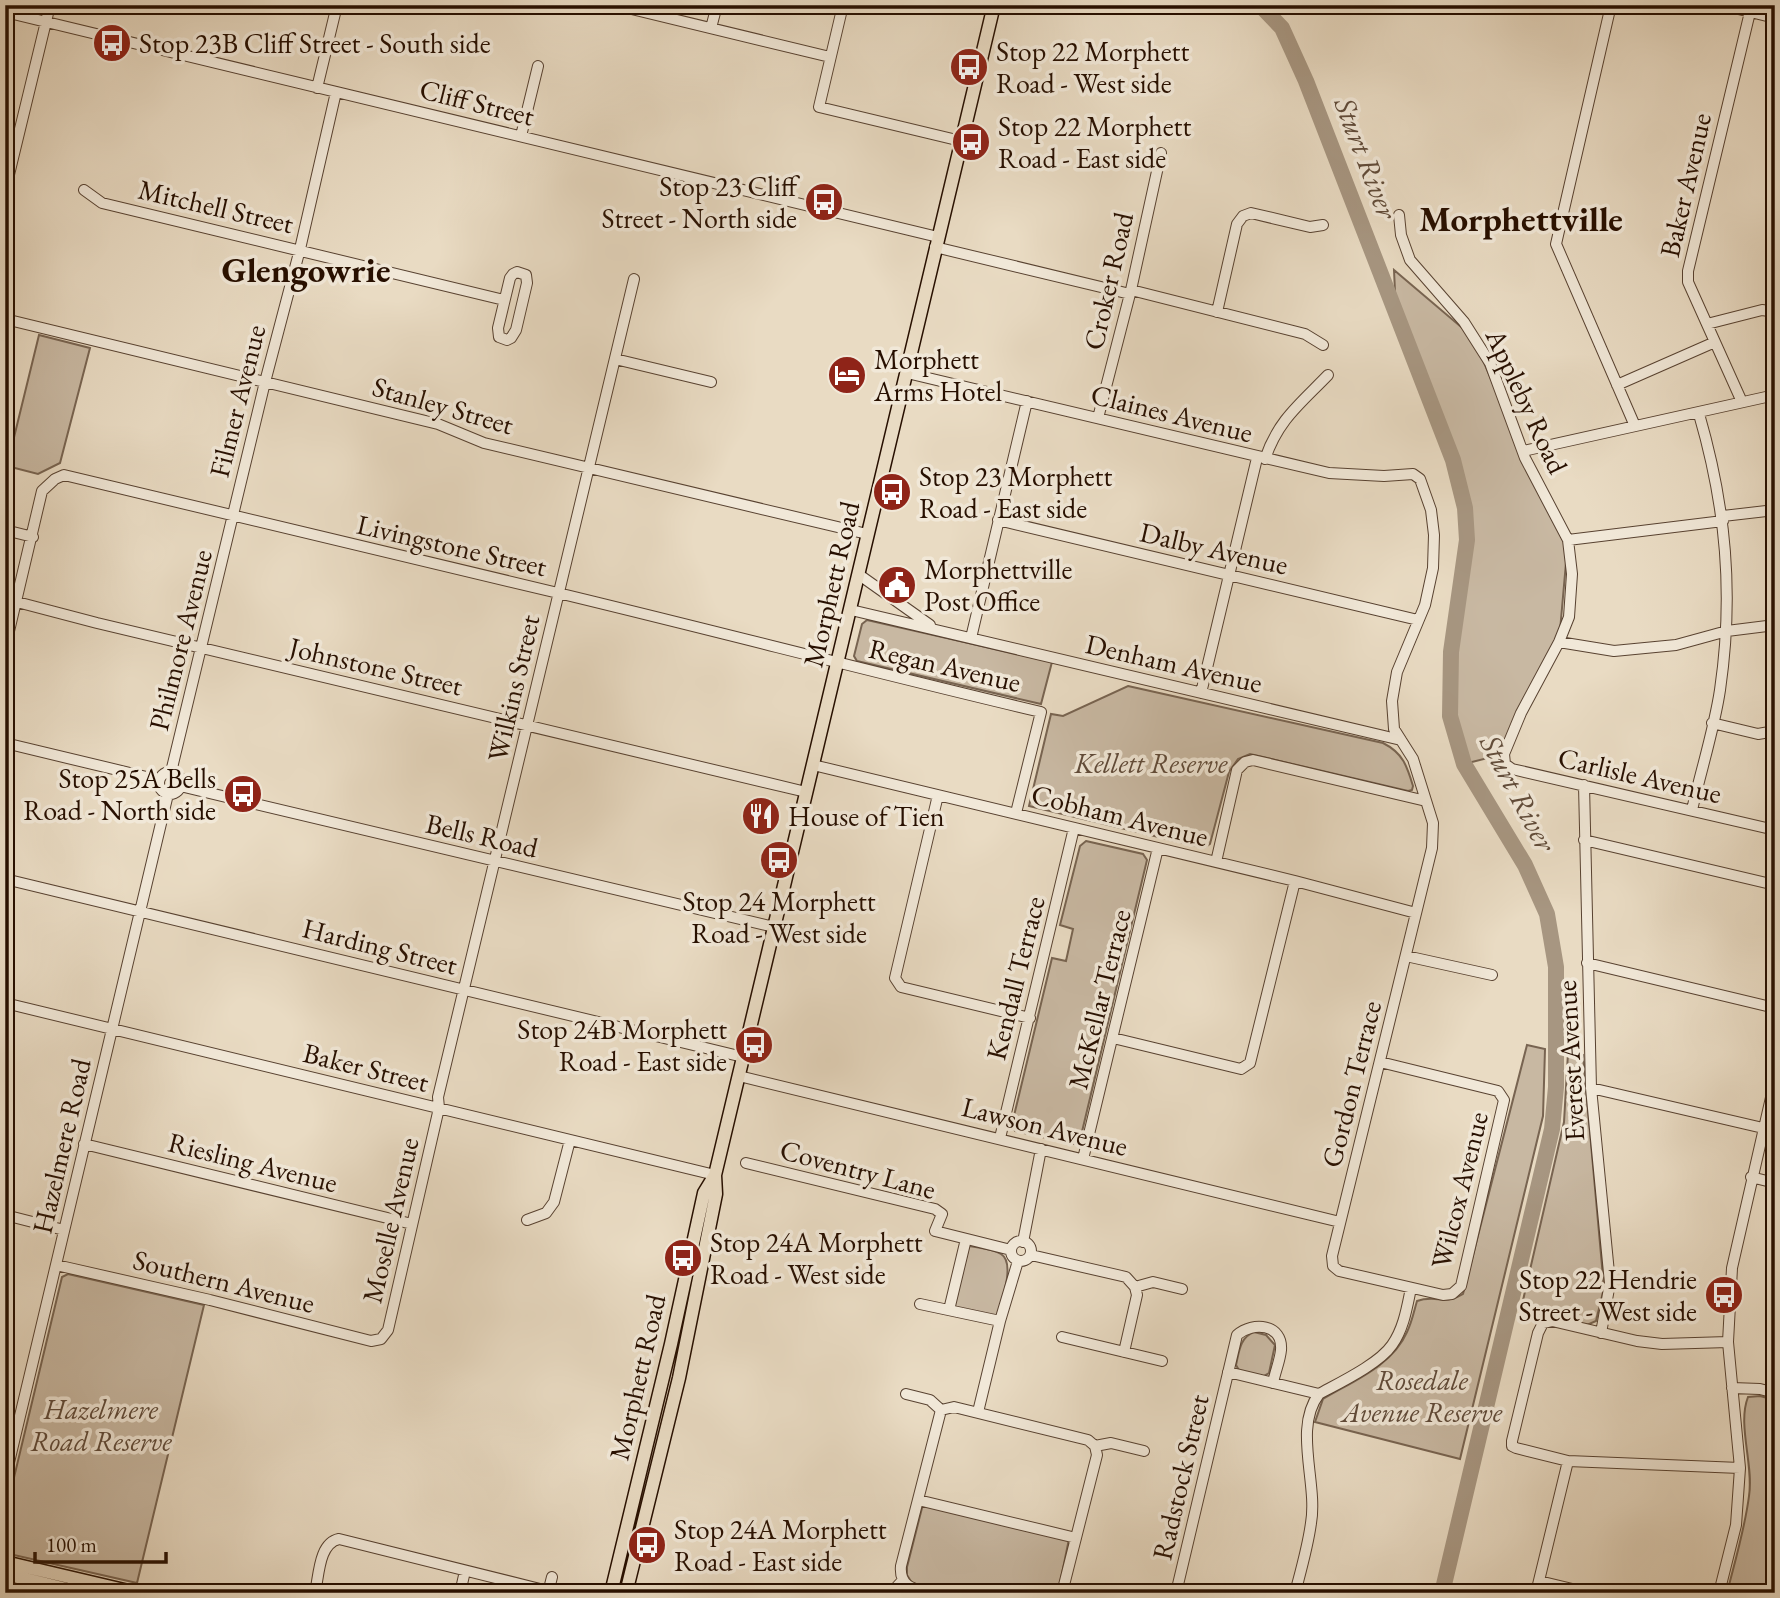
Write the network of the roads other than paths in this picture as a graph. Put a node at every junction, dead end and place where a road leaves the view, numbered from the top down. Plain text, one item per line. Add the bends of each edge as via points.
1 (50, 5) edge
2 (337, 5) edge
3 (615, 5) edge
4 (717, 5) edge
5 (843, 5) edge
6 (994, 5) edge
7 (1611, 5) edge
8 (1722, 5) edge
9 (1737, 7) edge
10 (5, 12) edge
11 (1750, 12) junction
12 (1775, 18) edge
13 (46, 22) junction
14 (711, 28) junction
15 (830, 57) junction
16 (538, 66) dead end
17 (317, 88) junction
18 (335, 92) junction
19 (521, 136) junction
20 (961, 141) junction
21 (1161, 153) dead end
22 (8, 166) edge
23 (84, 190) dead end
24 (5, 191) edge
25 (1399, 215) dead end
26 (1324, 225) dead end
27 (937, 242) junction
28 (300, 249) junction
29 (634, 279) dead end
30 (1131, 292) junction
31 (504, 299) junction
32 (1217, 312) junction
33 (1775, 317) edge
34 (5, 319) edge
35 (1707, 324) junction
36 (1715, 342) junction
37 (1323, 345) dead end
38 (615, 359) junction
39 (907, 373) junction
40 (1328, 376) dead end
41 (265, 382) junction
42 (711, 382) dead end
43 (1617, 385) junction
44 (1775, 395) edge
45 (1027, 401) junction
46 (1742, 402) junction
47 (1699, 414) junction
48 (1098, 418) junction
49 (1635, 426) junction
50 (1523, 451) junction
51 (1261, 458) junction
52 (589, 468) junction
53 (1423, 486) joint
54 (1775, 510) edge
55 (232, 517) junction
56 (1723, 518) junction
57 (999, 520) junction
58 (5, 530) edge
59 (867, 534) junction
60 (33, 537) junction
61 (1567, 540) junction
62 (858, 575) junction
63 (1229, 575) junction
64 (559, 593) junction
65 (17, 602) junction
66 (850, 610) junction
67 (1418, 620) junction
68 (1775, 625) edge
69 (936, 630) junction
70 (1727, 631) junction
71 (971, 638) junction
72 (1559, 642) junction
73 (5, 648) edge
74 (202, 648) junction
75 (838, 663) junction
76 (1201, 693) junction
77 (1712, 723) junction
78 (528, 726) junction
79 (1775, 732) edge
80 (1401, 740) junction
81 (5, 743) edge
82 (1504, 754) joint
83 (813, 765) junction
84 (171, 772) junction
85 (159, 780) junction
86 (1584, 785) junction
87 (180, 786) junction
88 (806, 792) junction
89 (168, 794) junction
90 (938, 795) junction
91 (1426, 801) junction
92 (1692, 810) junction
93 (1016, 813) junction
94 (1074, 828) junction
95 (1775, 830) edge
96 (1584, 840) junction
97 (1158, 848) junction
98 (495, 861) junction
99 (1216, 862) junction
100 (5, 879) edge
101 (1295, 881) junction
102 (1775, 884) edge
103 (140, 911) junction
104 (1416, 913) junction
105 (774, 927) junction
106 (1406, 956) junction
107 (1587, 963) junction
108 (1492, 975) dead end
109 (464, 989) junction
110 (5, 1003) edge
111 (1775, 1008) edge
112 (1030, 1018) junction
113 (111, 1029) junction
114 (1113, 1038) junction
115 (743, 1057) junction
116 (1380, 1062) junction
117 (738, 1076) junction
118 (1775, 1080) edge
119 (1591, 1088) junction
120 (439, 1108) junction
121 (1763, 1128) junction
122 (1000, 1138) junction
123 (570, 1140) junction
124 (84, 1144) junction
125 (1041, 1149) junction
126 (1083, 1159) junction
127 (746, 1163) dead end
128 (715, 1175) junction
129 (1751, 1177) junction
130 (1775, 1183) edge
131 (5, 1215) edge
132 (527, 1220) dead end
133 (1340, 1222) junction
134 (412, 1224) junction
135 (64, 1230) junction
136 (967, 1238) junction
137 (1023, 1242) junction
138 (1011, 1250) junction
139 (1031, 1255) junction
140 (1018, 1261) junction
141 (57, 1265) junction
142 (1135, 1287) junction
143 (1411, 1288) junction
144 (1182, 1289) dead end
145 (920, 1304) dead end
146 (950, 1310) junction
147 (1000, 1321) junction
148 (1601, 1333) junction
149 (1062, 1337) dead end
150 (381, 1339) joint
151 (1728, 1342) junction
152 (1124, 1352) junction
153 (1162, 1361) dead end
154 (1228, 1372) junction
155 (1273, 1382) junction
156 (1732, 1388) junction
157 (1775, 1393) edge
158 (906, 1394) dead end
159 (1319, 1394) junction
160 (941, 1410) junction
161 (978, 1412) junction
162 (1095, 1446) junction
163 (9, 1448) edge
164 (1144, 1451) dead end
165 (1568, 1461) junction
166 (1740, 1468) junction
167 (5, 1479) edge
168 (918, 1500) junction
169 (1076, 1538) junction
170 (5, 1562) edge
171 (465, 1571) junction
172 (5, 1574) edge
173 (552, 1577) dead end
174 (903, 1580) junction
175 (1539, 1581) junction
176 (548, 1592) edge
177 (83, 1593) edge
178 (137, 1593) edge
179 (315, 1593) edge
180 (460, 1593) edge
181 (611, 1593) edge
182 (626, 1593) edge
183 (891, 1593) edge
184 (929, 1593) edge
185 (1062, 1593) edge
186 (1176, 1593) edge
187 (1295, 1593) edge
188 (1536, 1593) edge
189 (1589, 1593) edge
190 (1720, 1593) edge

1 - 13 street
2 - 17 street
3 - 14 street
4 - 14 street
5 - 15 street
6 - 20 main road, Morphett Road
7 - 43 street via 1556,244
8 - 9 street
9 - 11 street
10 - 13 street, Cliff Street
11 - 12 street
11 - 35 street, Baker Avenue via 1688,271 1688,282
13 - 17 street, Cliff Street
13 - 22 street
14 - 15 street
15 - 20 street via 819,107
16 - 19 street
17 - 18 street, Cliff Street
18 - 19 street, Cliff Street
18 - 28 street, Filmer Avenue
19 - 27 street, Cliff Street
20 - 27 main road, Morphett Road
21 - 30 street, Croker Road
22 - 24 street
23 - 28 street, Mitchell Street via 102,203
25 - 50 street, Appleby Road via 1410,260 1464,322 1490,363
26 - 32 street via 1310,227 1243,216 1237,224
27 - 30 street, Cliff Street
27 - 39 main road, Morphett Road
28 - 31 street, Mitchell Street
28 - 41 street, Filmer Avenue
29 - 38 street, Wilkins Street
30 - 32 street, Cliff Street
30 - 48 street, Croker Road
31 - 31 street via 513,274 526,275 516,330 506,340 498,333
32 - 37 street, Cliff Street via 1305,334
33 - 35 street via 1762,310
34 - 41 street, Stanley Street
35 - 36 street, Baker Avenue
36 - 43 street
36 - 46 street, Baker Avenue
38 - 42 street
38 - 52 street, Wilkins Street
39 - 45 street, Claines Avenue
39 - 59 main road, Morphett Road
40 - 51 street via 1282,422
41 - 52 street, Stanley Street via 438,424 484,443
41 - 55 street, Filmer Avenue
43 - 49 street
44 - 46 street
45 - 48 street, Claines Avenue
45 - 57 street
46 - 47 street
47 - 49 street
47 - 56 street
48 - 51 street, Claines Avenue
49 - 50 street
50 - 61 street, Appleby Road
51 - 53 street, Claines Avenue via 1329,473 1413,474
51 - 63 street
52 - 59 street, Stanley Street
52 - 64 street, Wilkins Street
53 - 67 street, Gordon Terrace via 1431,510 1433,568
54 - 56 street
55 - 60 street, Livingstone Street via 64,475 42,491
55 - 64 street, Livingstone Street
55 - 74 street, Philmore Avenue
56 - 61 street
56 - 70 street
57 - 63 street, Dalby Avenue
57 - 71 street
58 - 60 street
59 - 62 main road, Morphett Road
60 - 65 street
61 - 72 street, Appleby Road via 1572,574 1569,617
62 - 66 main road, Morphett Road
62 - 69 street, Denham Avenue
63 - 67 street, Dalby Avenue
63 - 76 street
64 - 75 street, Livingstone Street
64 - 78 street, Wilkins Street
65 - 73 street
65 - 74 street, Johnstone Street
66 - 69 street, Denham Avenue
66 - 75 main road, Morphett Road
67 - 80 street, Gordon Terrace via 1397,673 1392,701
68 - 70 street
69 - 71 street, Denham Avenue
70 - 72 street via 1675,645 1614,651
70 - 77 street
71 - 76 street, Denham Avenue
72 - 82 street, Appleby Road
74 - 78 street, Johnstone Street
74 - 84 street, Philmore Avenue
75 - 83 main road, Morphett Road
75 - 93 street, Regan Avenue via 1041,712
76 - 80 street, Denham Avenue
77 - 79 street via 1758,734
77 - 92 street
78 - 88 street, Johnstone Street
78 - 98 street, Wilkins Street
80 - 91 street, Gordon Terrace via 1413,759
81 - 85 street
82 - 86 street, Carlisle Avenue via 1505,764 1512,769
83 - 88 main road, Morphett Road
83 - 90 street, Cobham Avenue
84 - 85 street
84 - 87 street via 178,776
85 - 89 street
86 - 92 street, Carlisle Avenue
86 - 96 street, Everest Avenue
87 - 89 street
87 - 98 street, Bells Road
88 - 105 main road, Morphett Road
89 - 103 street
90 - 93 street, Cobham Avenue
90 - 112 street via 895,978 901,987
91 - 99 street via 1253,760 1245,762 1237,770
91 - 104 street, Gordon Terrace via 1433,823 1432,848
92 - 95 street, Carlisle Avenue
93 - 94 street, Cobham Avenue
94 - 97 street, Cobham Avenue
94 - 112 street, Kendall Terrace
96 - 102 street
96 - 107 street, Everest Avenue
97 - 99 street, Cobham Avenue
97 - 114 street, McKellar Terrace
98 - 105 street, Bells Road
98 - 109 street, Wilkins Street
99 - 101 street, Cobham Avenue
100 - 103 street, Harding Street
101 - 104 street, Cobham Avenue
101 - 114 street via 1250,1063 1241,1069
103 - 109 street, Harding Street
103 - 113 street
104 - 106 street, Gordon Terrace
105 - 115 main road, Morphett Road
106 - 108 street
106 - 116 street, Gordon Terrace
107 - 111 street
107 - 119 street, Everest Avenue
109 - 115 street, Harding Street
109 - 120 street, Wilkins Street
110 - 113 street, Baker Street
112 - 122 street, Kendall Terrace
113 - 120 street, Baker Street
113 - 124 street, Hazelmere Road
114 - 126 street, McKellar Terrace
115 - 117 main road, Morphett Road
116 - 133 street, Gordon Terrace
116 - 143 street, Wilcox Avenue via 1499,1091 1504,1100 1461,1286 1443,1295
117 - 122 street, Lawson Avenue
117 - 128 main road, Morphett Road
118 - 121 street
119 - 121 street
119 - 148 street, Everest Avenue via 1610,1283
120 - 123 street, Baker Street
120 - 134 street, Moselle Avenue
121 - 129 street
122 - 125 street, Lawson Avenue
123 - 128 street, Baker Street
123 - 132 street via 554,1202 546,1213
124 - 134 street, Riesling Avenue
124 - 135 street, Hazelmere Road
125 - 126 street, Lawson Avenue
125 - 137 street
126 - 133 street, Lawson Avenue
127 - 136 street, Coventry Lane via 935,1209 942,1214 935,1231
128 - 181 main road, Morphett Road via 704,1193
128 - 182 main road, Morphett Road via 716,1194 692,1319
129 - 130 street
129 - 151 street via 1732,1268
131 - 135 street
133 - 143 street, Gordon Terrace via 1333,1266
134 - 150 street, Moselle Avenue via 388,1330
135 - 141 street, Hazelmere Road
136 - 138 street
136 - 146 street
137 - 138 street via 1016,1242
137 - 139 street
138 - 140 street
139 - 140 street
139 - 142 street via 1126,1277
140 - 147 street
141 - 150 street, Southern Avenue
141 - 163 street, Hazelmere Road
142 - 144 street via 1153,1282
142 - 152 street
143 - 159 street via 1405,1320 1393,1345 1382,1357
145 - 146 street
146 - 147 street
147 - 161 street
148 - 151 street via 1662,1344
148 - 165 street via 1547,1321 1539,1327 1512,1446
149 - 152 street
151 - 156 street
152 - 153 street
154 - 155 street, Radstock Street
154 - 155 street, Radstock Street via 1237,1335 1245,1328 1263,1326 1280,1341
154 - 186 street, Radstock Street
155 - 159 street, Radstock Street
156 - 157 street
156 - 166 street
158 - 160 street via 930,1400
159 - 187 street via 1312,1403 1306,1431 1312,1522
160 - 161 street
160 - 168 street
161 - 162 street via 1088,1440
162 - 164 street via 1111,1443
162 - 169 street via 1097,1455
163 - 167 street, Hazelmere Road
165 - 166 street
165 - 175 street
166 - 190 street via 1736,1525
168 - 169 street
168 - 174 street via 901,1566
169 - 185 street
170 - 178 main road
171 - 176 street
171 - 179 street via 339,1539 326,1547
171 - 180 street
172 - 177 main road
173 - 176 street
174 - 183 street
174 - 184 street via 910,1588
175 - 188 street
175 - 189 street

